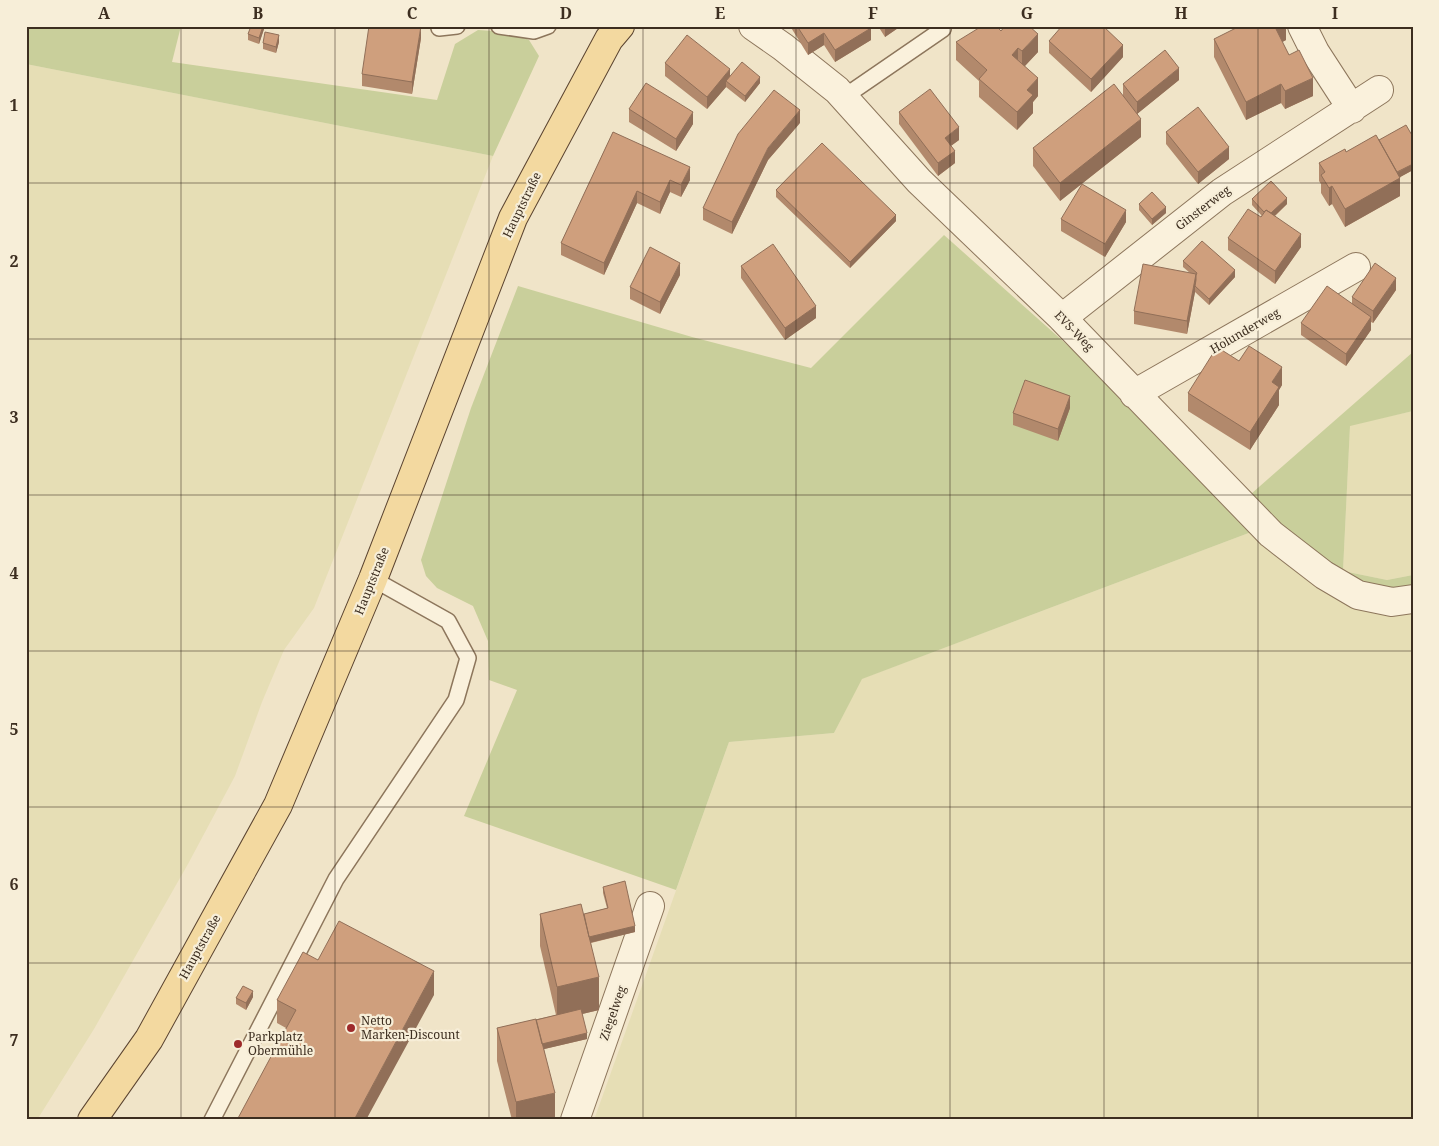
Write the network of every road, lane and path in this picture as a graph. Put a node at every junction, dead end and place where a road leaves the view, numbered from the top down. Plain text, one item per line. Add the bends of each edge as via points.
1 (457, 26) edge
2 (499, 26) edge
3 (548, 26) edge
4 (620, 26) edge
5 (753, 26) edge
6 (1302, 26) edge
7 (439, 28) dead end
8 (943, 29) dead end
9 (1379, 90) dead end
10 (844, 97) junction
11 (1352, 109) junction
12 (1356, 267) dead end
13 (1062, 318) junction
14 (1134, 394) junction
15 (373, 579) junction
16 (1413, 599) edge
17 (650, 906) dead end
18 (92, 1120) edge
19 (212, 1120) edge
20 (576, 1120) edge

1 - 7 lane
2 - 3 lane via 534,31
4 - 15 main road, Hauptstraße via 609,38 513,218
5 - 10 street, EVS-Weg
6 - 11 street
8 - 10 lane
9 - 11 street, Ginsterweg
10 - 13 street, EVS-Weg via 919,181
11 - 13 street, Ginsterweg via 1222,192
12 - 14 street, Holunderweg
13 - 14 street, EVS-Weg
14 - 16 street, EVS-Weg via 1271,534 1324,575 1358,595 1392,602
15 - 18 main road, Hauptstraße via 278,805 149,1039
15 - 19 lane via 448,621 468,658 456,700 336,879
17 - 20 street, Ziegelweg

